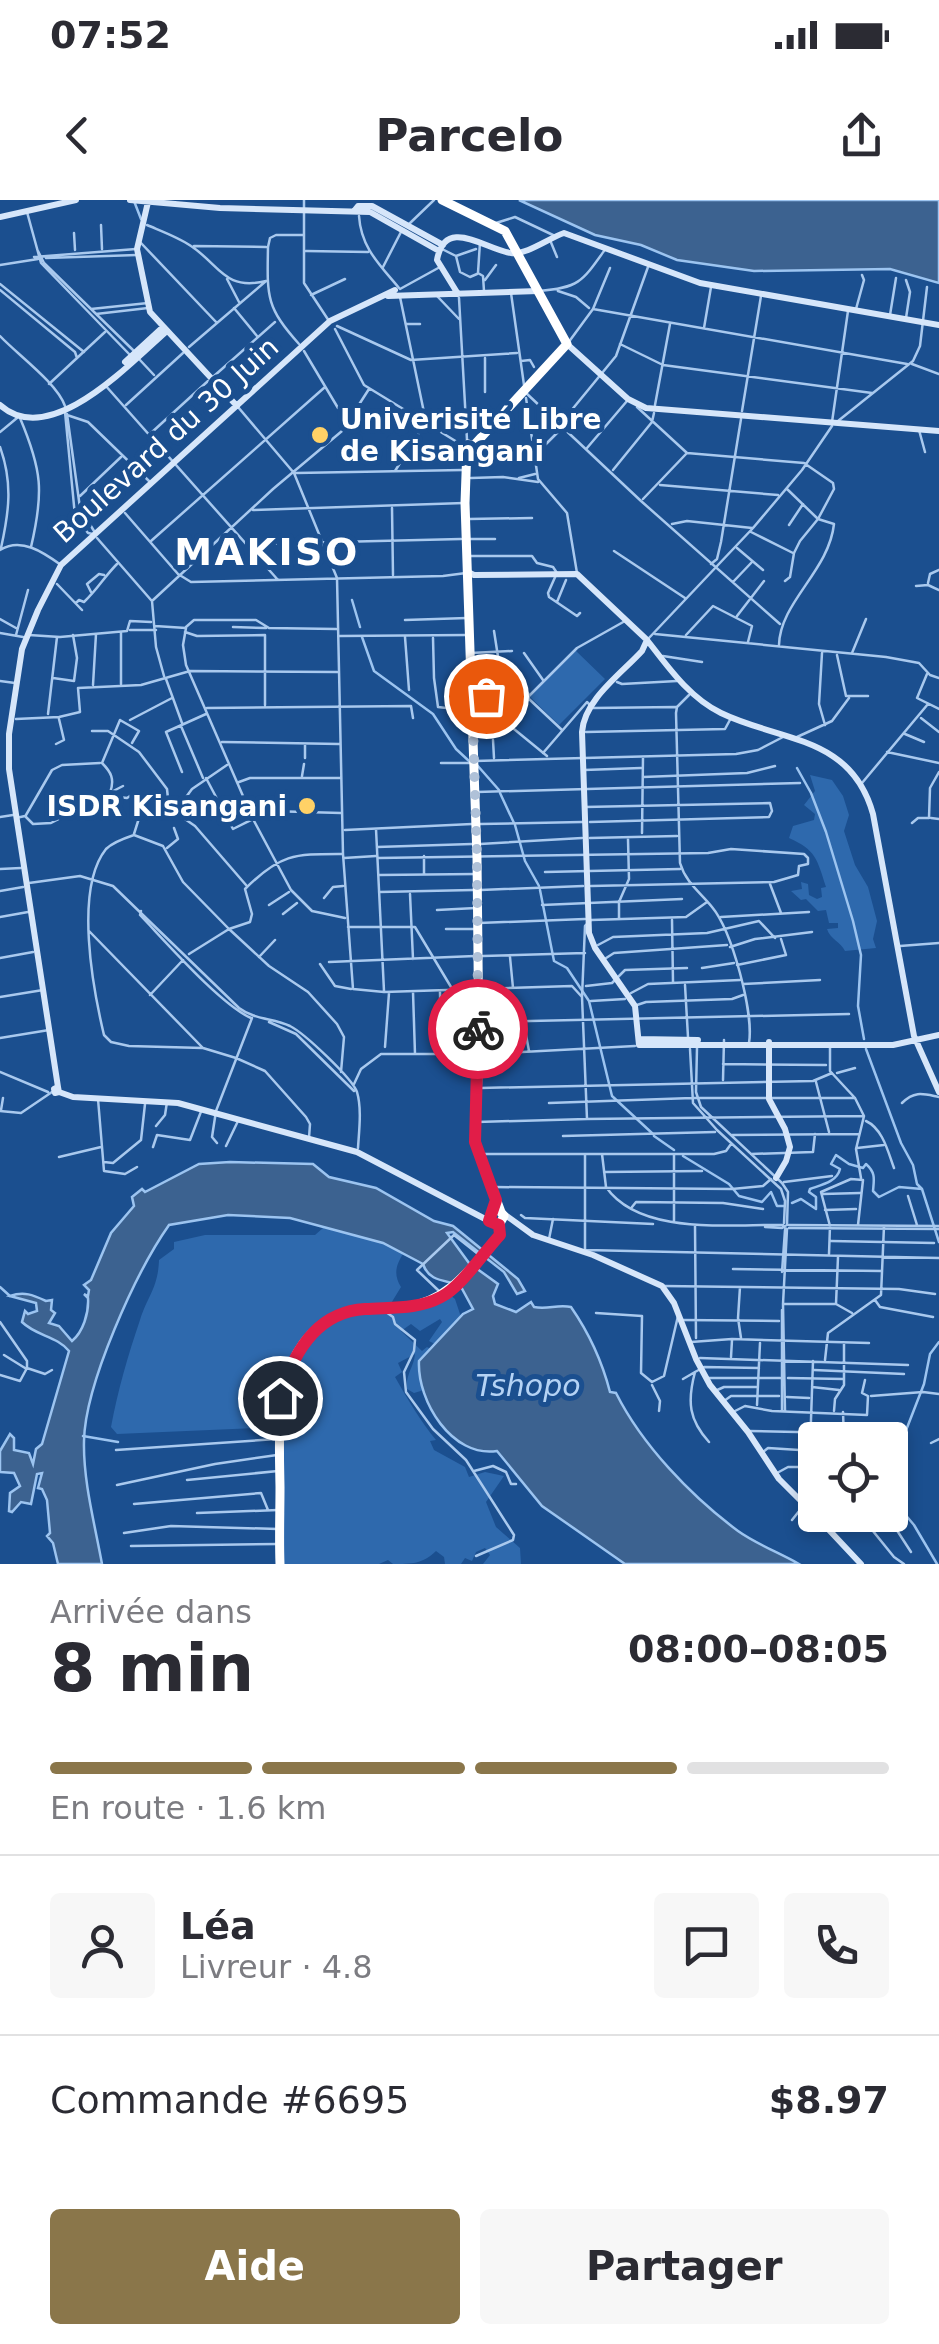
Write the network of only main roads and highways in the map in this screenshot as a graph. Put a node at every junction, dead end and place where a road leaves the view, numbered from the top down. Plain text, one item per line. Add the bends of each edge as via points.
1 (442, 200) edge
2 (280, 1564) edge

1 - 2 highway via 505,231 567,344 466,445 476,697 474,1122 500,1235 447,1293 408,1307 355,1310 304,1341 280,1398 274,1510

